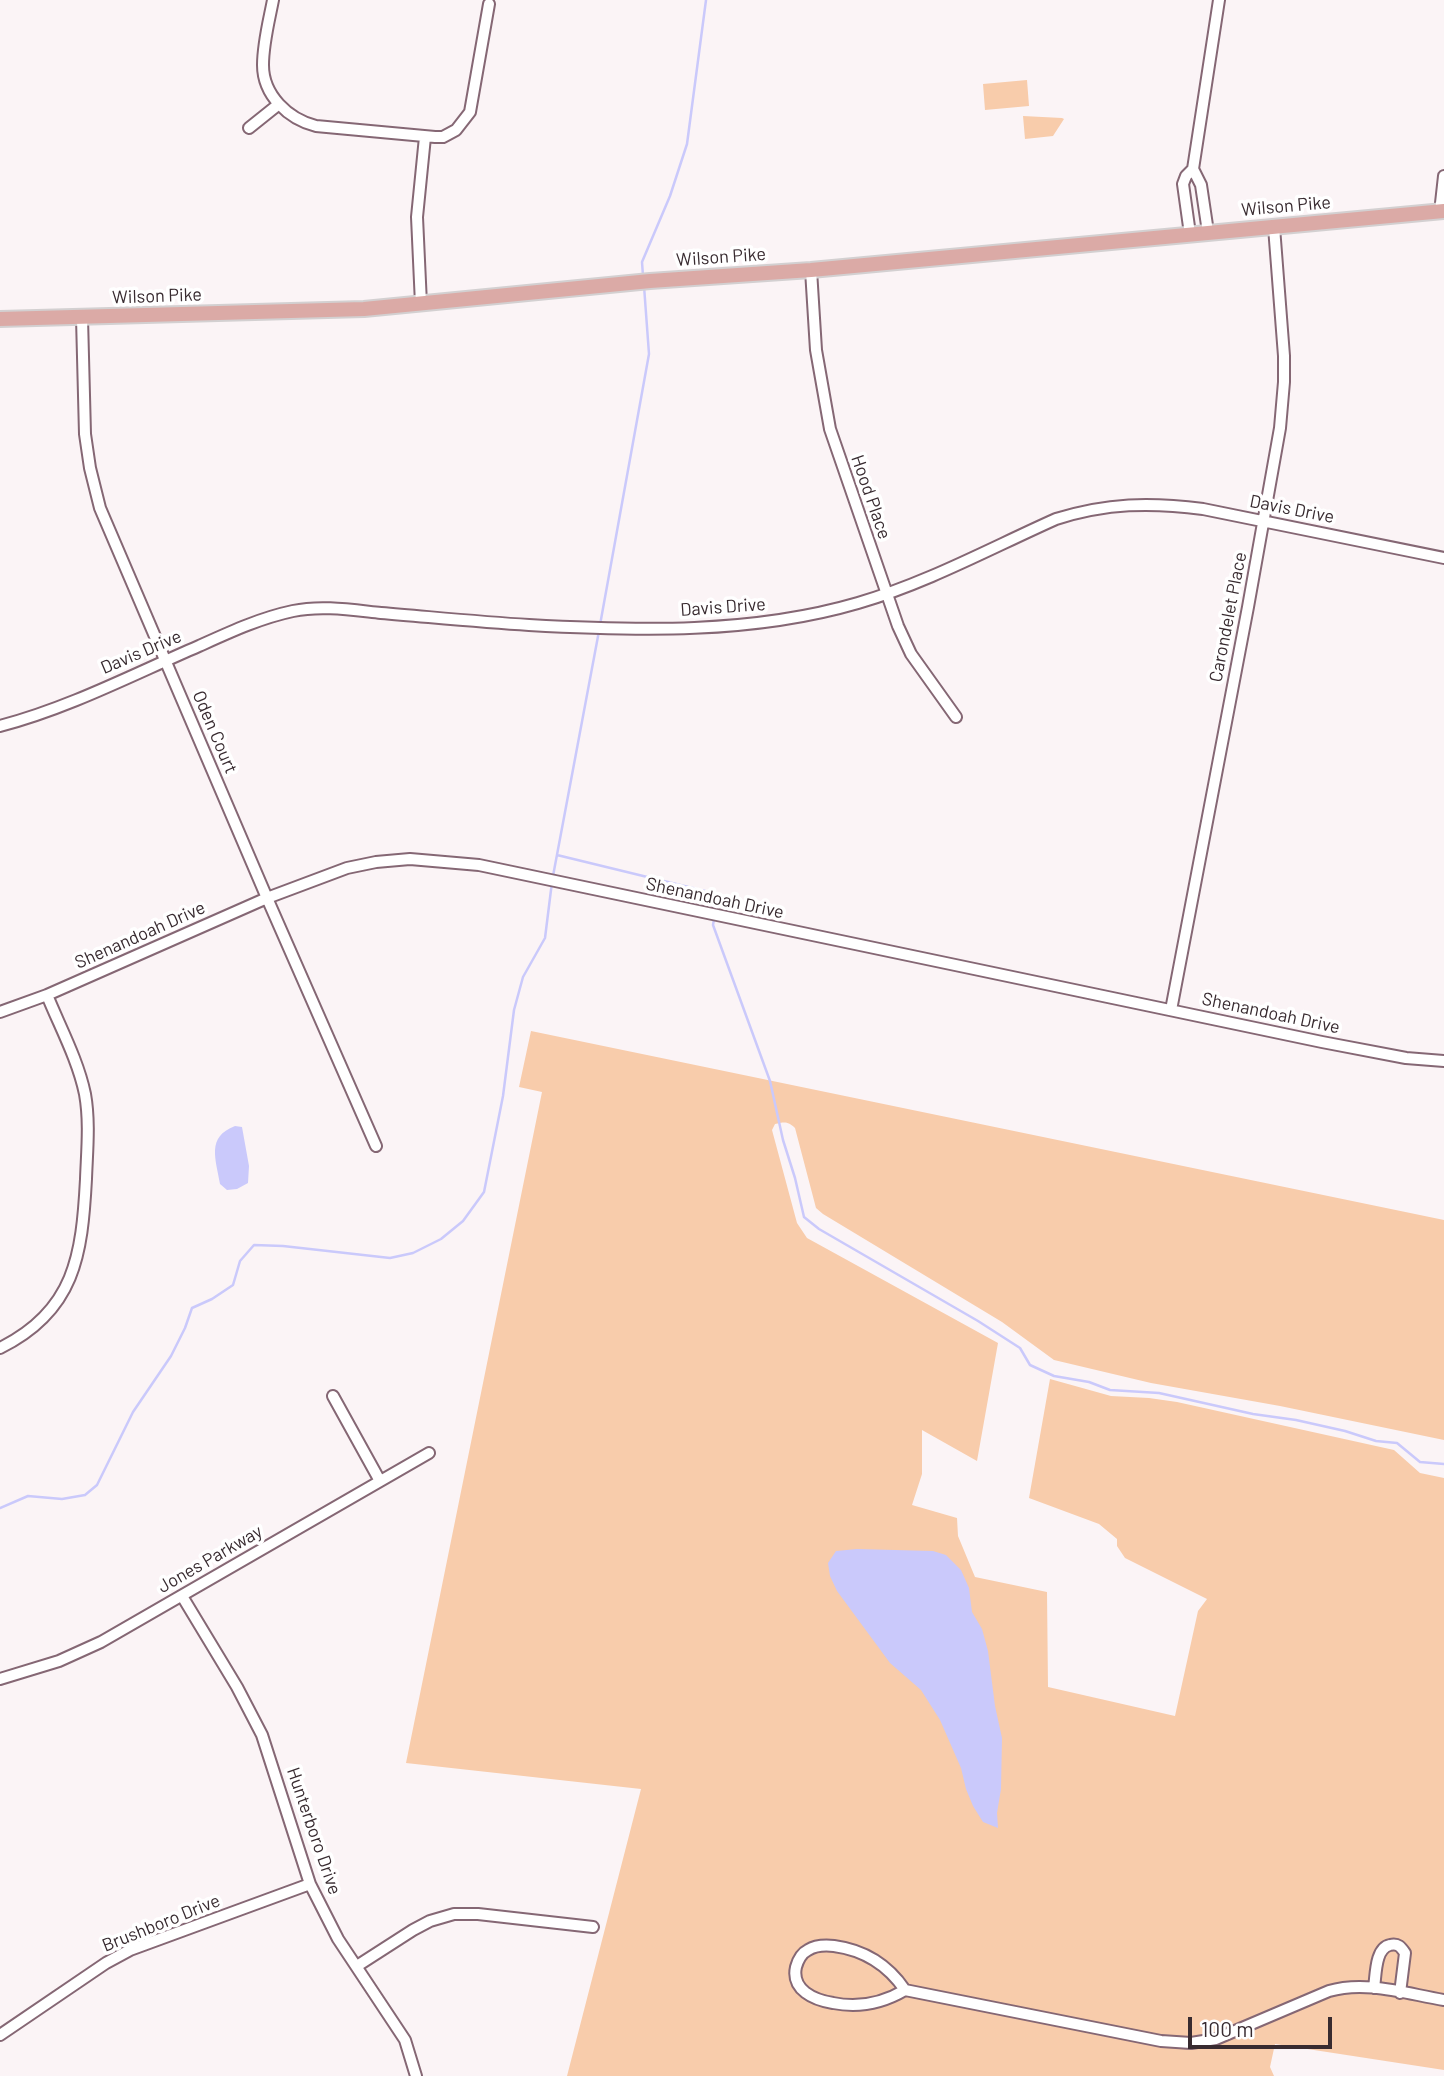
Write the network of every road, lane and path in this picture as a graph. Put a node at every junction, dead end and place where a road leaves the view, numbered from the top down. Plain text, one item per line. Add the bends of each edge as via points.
1 (273, 0) edge
2 (1219, 0) edge
3 (489, 4) dead end
4 (279, 104) junction
5 (249, 128) dead end
6 (425, 137) junction
7 (1193, 169) junction
8 (1444, 176) edge
9 (1442, 211) edge
10 (1274, 227) junction
11 (1208, 232) junction
12 (1190, 234) junction
13 (811, 270) junction
14 (421, 304) junction
15 (82, 318) junction
16 (0, 319) edge
17 (1264, 522) junction
18 (1444, 558) edge
19 (886, 594) junction
20 (165, 660) junction
21 (956, 717) dead end
22 (0, 726) edge
23 (267, 898) junction
24 (47, 995) junction
25 (1171, 1010) junction
26 (0, 1012) edge
27 (1444, 1061) edge
28 (376, 1146) dead end
29 (0, 1348) edge
30 (333, 1396) dead end
31 (429, 1453) dead end
32 (380, 1481) junction
33 (183, 1596) junction
34 (0, 1679) edge
35 (310, 1884) junction
36 (593, 1927) dead end
37 (357, 1966) junction
38 (1374, 1988) junction
39 (905, 1990) junction
40 (1400, 1993) junction
41 (1444, 2000) edge
42 (1034, 2002) dead end
43 (1032, 2015) junction
44 (0, 2034) edge
45 (416, 2076) edge

1 - 4 street via 263,65
2 - 7 street
3 - 6 street via 470,112 448,135
4 - 5 street
4 - 6 street via 293,117 316,126
6 - 14 street via 417,217
7 - 11 street via 1202,185
7 - 12 street via 1183,184
8 - 9 street
9 - 10 main road, Wilson Pike
10 - 11 main road, Wilson Pike
10 - 17 street, Carondelet Place via 1284,382
11 - 12 main road, Wilson Pike
12 - 13 main road, Wilson Pike
13 - 14 main road, Wilson Pike
13 - 19 street, Hood Place via 816,350 830,429
14 - 15 main road, Wilson Pike
15 - 16 main road, Wilson Pike
15 - 20 street, Oden Court via 90,468 111,537
17 - 18 street, Davis Drive
17 - 19 street, Davis Drive via 1172,505 1108,506 1056,519
17 - 25 street, Carondelet Place
19 - 20 street, Davis Drive via 813,614 737,626 606,628 331,609 295,611 252,623
19 - 21 street, Hood Place via 911,654
20 - 22 street, Davis Drive via 67,703
20 - 23 street, Oden Court
23 - 24 street, Shenandoah Drive
23 - 25 street, Shenandoah Drive via 376,862 410,859 479,865
23 - 28 street, Oden Court
24 - 26 street, Shenandoah Drive
24 - 29 street via 85,1094 88,1134 80,1247 68,1285 45,1315 21,1338
25 - 27 street, Shenandoah Drive via 1406,1058
30 - 32 street
31 - 32 street, Jones Parkway
32 - 33 street, Jones Parkway
33 - 34 street, Jones Parkway via 69,1657
33 - 35 street, Hunterboro Drive via 262,1735
35 - 37 street, Hunterboro Drive
35 - 44 street, Brushboro Drive via 130,1950
36 - 37 street via 454,1914 413,1930
37 - 45 street, Hunterboro Drive via 405,2040
38 - 40 street
38 - 40 street via 1380,1952 1396,1944 1405,1953
38 - 43 street via 1329,1991 1201,2042 1161,2041
39 - 39 street via 866,2004 831,2003 803,1991 796,1968 801,1956 813,1947 846,1948 875,1960
39 - 43 street
40 - 41 street
42 - 43 street

